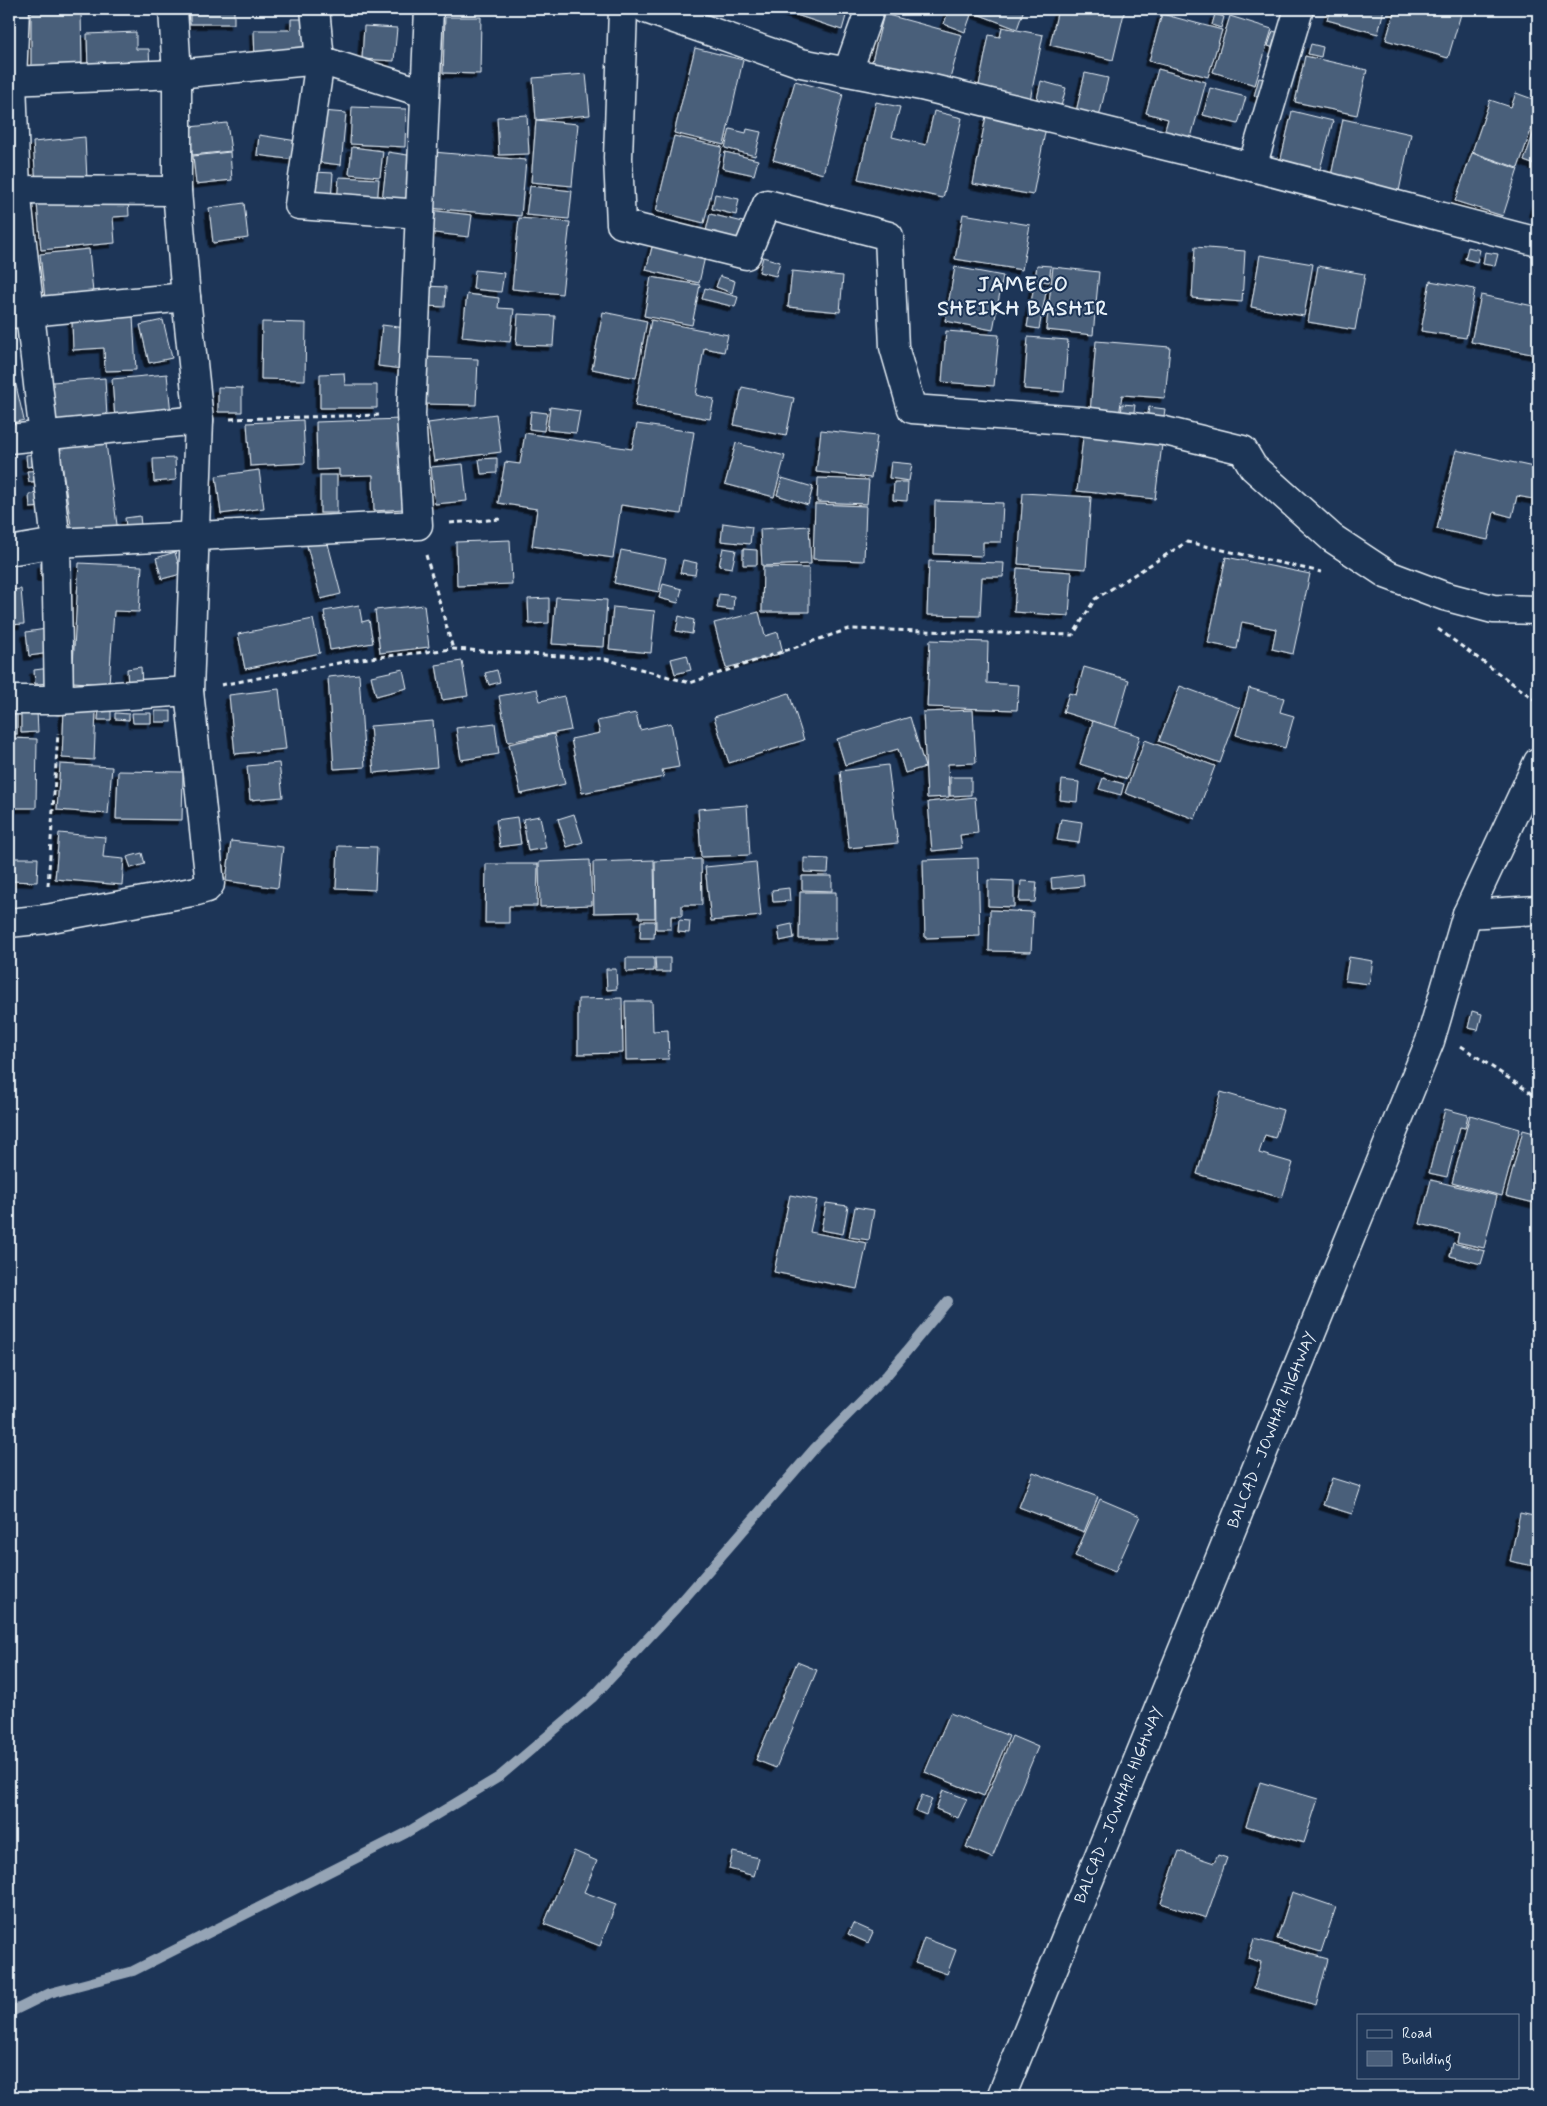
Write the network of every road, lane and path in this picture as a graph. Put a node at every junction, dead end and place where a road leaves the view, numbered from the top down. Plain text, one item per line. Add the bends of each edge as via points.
1 (14, 9) edge
2 (173, 9) edge
3 (315, 9) edge
4 (429, 9) edge
5 (623, 9) edge
6 (646, 9) edge
7 (870, 9) edge
8 (1299, 9) edge
9 (320, 60) junction
10 (848, 71) junction
11 (177, 74) junction
12 (10, 81) edge
13 (424, 93) junction
14 (1252, 167) junction
15 (13, 190) edge
16 (177, 191) junction
17 (420, 214) junction
18 (1538, 242) edge
19 (186, 297) junction
20 (19, 313) edge
21 (411, 414) junction
22 (199, 420) junction
23 (46, 437) junction
24 (9, 440) edge
25 (502, 519) dead end
26 (418, 526) junction
27 (195, 535) junction
28 (56, 543) junction
29 (9, 551) edge
30 (1326, 573) dead end
31 (1538, 610) edge
32 (453, 649) junction
33 (188, 691) junction
34 (9, 700) edge
35 (59, 700) junction
36 (1538, 762) edge
37 (1538, 910) edge
38 (1467, 914) junction
39 (46, 919) junction
40 (9, 923) edge
41 (1434, 1028) junction
42 (1538, 1098) edge
43 (1001, 2097) edge

1 - 12 street
2 - 11 street
3 - 9 street
4 - 13 street
5 - 31 street via 618,158 621,224 746,255 767,204 888,236 894,347 912,409 1080,421 1165,431 1243,450 1253,467 1332,538 1388,575 1444,596 1493,609
6 - 10 street via 801,63
7 - 10 street
8 - 14 street
9 - 11 street
9 - 13 street
9 - 17 street via 298,205
10 - 14 street
11 - 12 street
11 - 16 street
12 - 15 street
13 - 17 street
14 - 18 street
15 - 16 street
15 - 20 street
16 - 19 street
17 - 21 street
19 - 20 street
19 - 22 street
20 - 23 street
21 - 22 path
21 - 26 street
22 - 23 street
22 - 27 street
23 - 24 street
23 - 28 street
25 - 26 path
26 - 27 street
26 - 32 path
27 - 28 street
27 - 33 street
28 - 29 street
28 - 35 street
30 - 32 path via 1186,542 1095,599 1074,635 849,629 690,683 605,659
32 - 33 path via 360,659
33 - 35 street
33 - 39 street via 210,884 197,891
34 - 35 street
35 - 39 path
36 - 38 street, BALCAD - JOWHAR HIGHWAY
37 - 38 street
38 - 41 street, BALCAD - JOWHAR HIGHWAY
39 - 40 street
41 - 42 path
41 - 43 street, BALCAD - JOWHAR HIGHWAY

